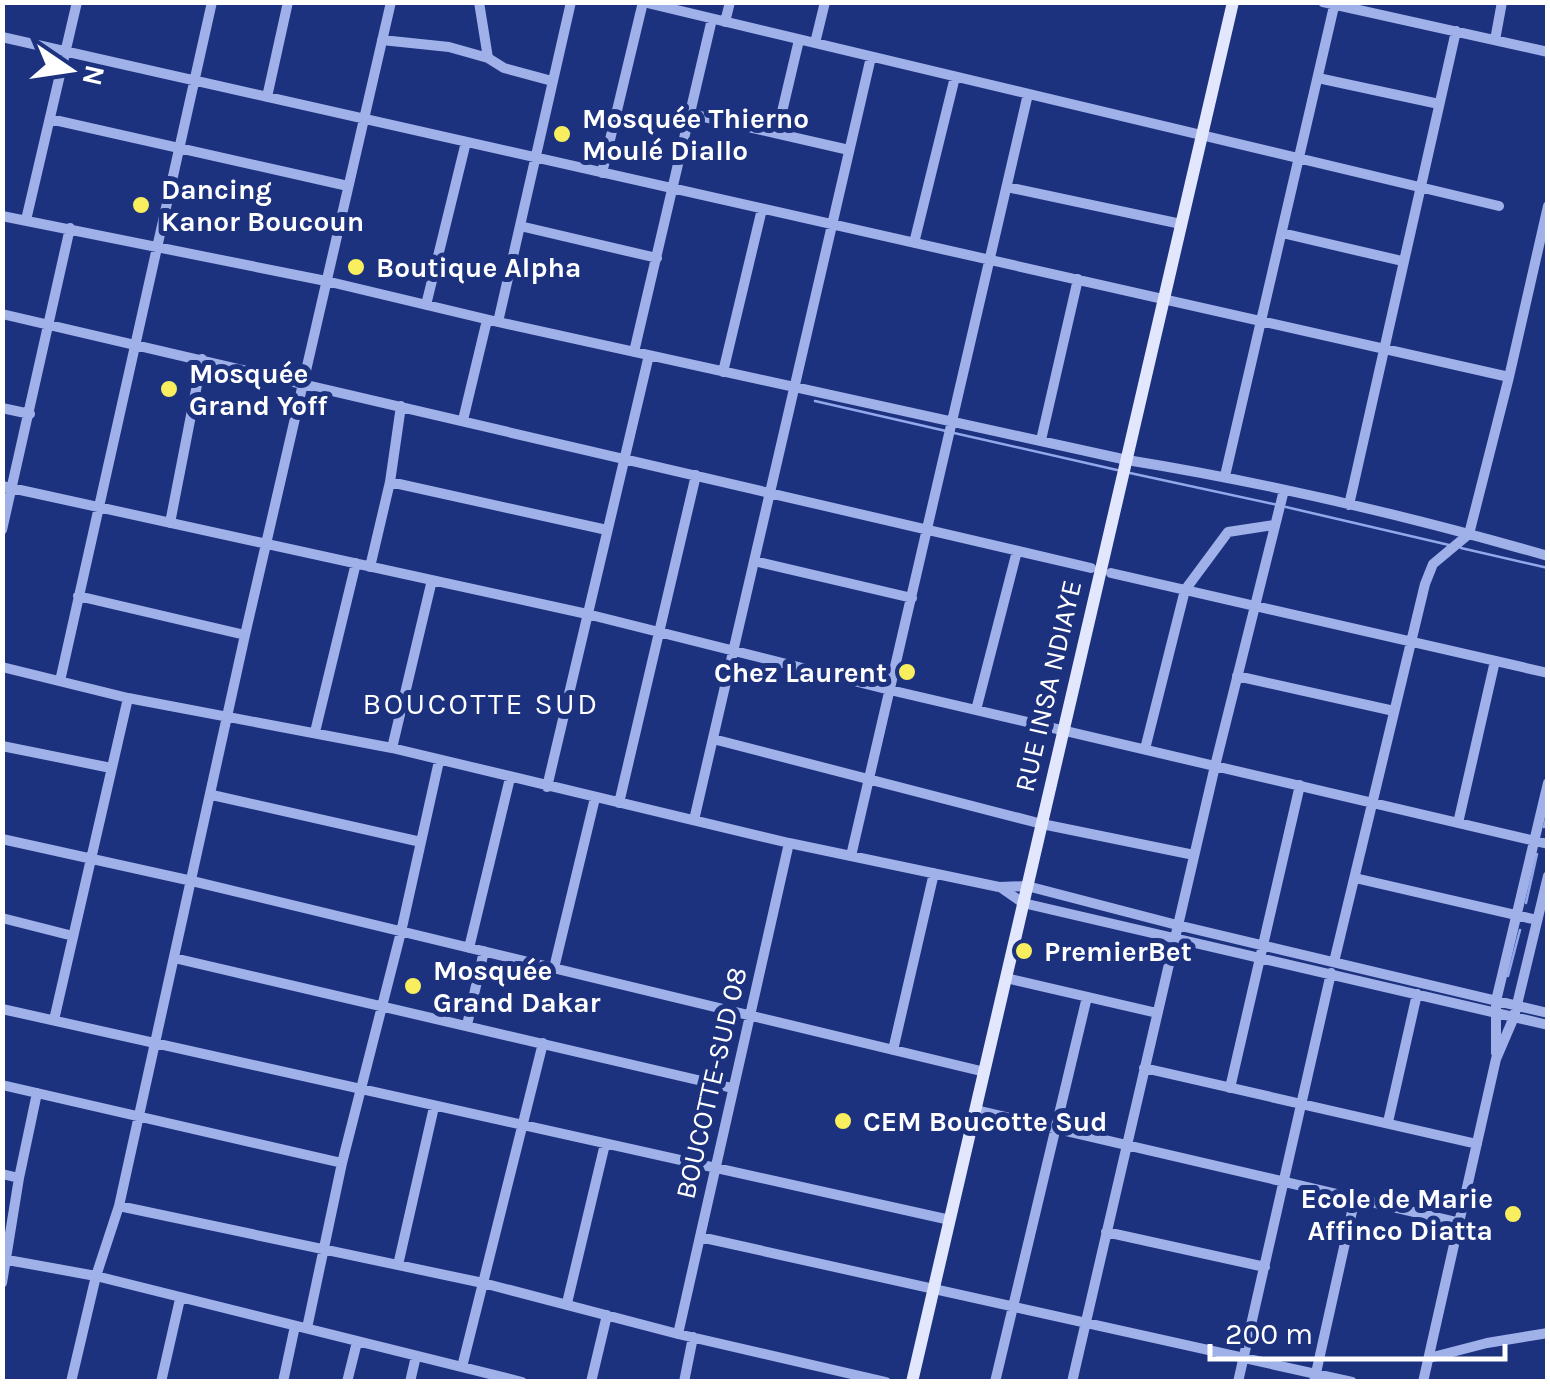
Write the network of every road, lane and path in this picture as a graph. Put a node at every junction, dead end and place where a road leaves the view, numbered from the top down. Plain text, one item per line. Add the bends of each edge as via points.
1 (78, 2) edge
2 (212, 2) edge
3 (288, 2) edge
4 (391, 2) edge
5 (480, 2) edge
6 (571, 2) edge
7 (643, 2) edge
8 (730, 2) edge
9 (825, 2) edge
10 (1232, 2) edge
11 (1502, 2) edge
12 (1331, 3) edge
13 (712, 19) junction
14 (726, 22) junction
15 (1456, 31) junction
16 (2, 38) edge
17 (382, 40) junction
18 (798, 40) junction
19 (1495, 40) junction
20 (815, 44) junction
21 (66, 52) junction
22 (1548, 52) edge
23 (871, 57) junction
24 (488, 58) junction
25 (955, 77) junction
26 (1318, 78) junction
27 (194, 80) junction
28 (552, 81) junction
29 (1028, 94) junction
30 (267, 97) junction
31 (1439, 104) junction
32 (691, 114) junction
33 (50, 119) junction
34 (364, 119) junction
35 (777, 133) junction
36 (1202, 136) junction
37 (466, 142) junction
38 (179, 148) junction
39 (850, 150) junction
40 (534, 158) junction
41 (1299, 159) junction
42 (602, 172) junction
43 (348, 186) junction
44 (1007, 186) junction
45 (672, 188) junction
46 (1420, 188) junction
47 (1499, 206) dead end
48 (1548, 206) edge
49 (762, 208) junction
50 (2, 216) edge
51 (26, 220) junction
52 (832, 224) junction
53 (1181, 224) junction
54 (520, 226) junction
55 (70, 228) junction
56 (1282, 232) junction
57 (914, 243) junction
58 (157, 245) junction
59 (657, 258) junction
60 (988, 260) junction
61 (1402, 261) junction
62 (1078, 279) junction
63 (326, 280) junction
64 (1163, 297) junction
65 (426, 305) junction
66 (2, 314) edge
67 (1262, 320) junction
68 (492, 321) junction
69 (49, 323) junction
70 (135, 343) junction
71 (1382, 348) junction
72 (634, 352) junction
73 (650, 355) junction
74 (202, 359) junction
75 (723, 372) junction
76 (1510, 377) junction
77 (303, 383) junction
78 (794, 387) junction
79 (402, 406) junction
80 (2, 408) edge
81 (30, 414) junction
82 (463, 420) junction
83 (954, 421) junction
84 (1041, 440) junction
85 (625, 458) junction
86 (1127, 460) junction
87 (696, 475) junction
88 (1225, 476) junction
89 (390, 482) junction
90 (8, 488) edge
91 (1284, 490) junction
92 (771, 493) junction
93 (1348, 505) junction
94 (97, 506) junction
95 (170, 523) junction
96 (1274, 525) junction
97 (2, 530) edge
98 (607, 530) junction
99 (928, 530) junction
100 (1469, 534) junction
101 (266, 546) junction
102 (1017, 550) junction
103 (1548, 556) edge
104 (754, 561) junction
105 (356, 564) junction
106 (370, 567) junction
107 (1091, 568) dead end
108 (1112, 572) dead end
109 (432, 580) junction
110 (1185, 590) junction
111 (78, 596) junction
112 (912, 598) junction
113 (1253, 605) junction
114 (587, 614) junction
115 (660, 632) junction
116 (246, 635) junction
117 (1413, 642) junction
118 (732, 650) junction
119 (1494, 661) junction
120 (2, 667) edge
121 (1548, 673) edge
122 (1236, 676) junction
123 (60, 681) junction
124 (890, 690) junction
125 (128, 698) junction
126 (976, 710) junction
127 (1394, 712) junction
128 (228, 719) junction
129 (1064, 730) junction
130 (315, 732) junction
131 (713, 740) junction
132 (2, 746) edge
133 (392, 748) junction
134 (1145, 749) junction
135 (439, 761) junction
136 (1215, 766) junction
137 (111, 768) junction
138 (510, 778) junction
139 (871, 780) junction
140 (1548, 783) edge
141 (1300, 786) junction
142 (547, 787) junction
143 (212, 795) junction
144 (595, 798) junction
145 (1371, 802) junction
146 (620, 803) junction
147 (694, 820) junction
148 (1458, 823) junction
149 (1042, 824) junction
150 (2, 839) edge
151 (1534, 840) junction
152 (422, 842) junction
153 (789, 843) junction
154 (1548, 844) edge
155 (1194, 855) junction
156 (851, 856) junction
157 (91, 859) junction
158 (934, 873) junction
159 (1548, 876) edge
160 (1354, 878) junction
161 (192, 880) junction
162 (1027, 886) junction
163 (1000, 887) junction
164 (1023, 903) junction
165 (1516, 916) junction
166 (2, 918) edge
167 (1537, 920) junction
168 (1176, 931) junction
169 (401, 932) junction
170 (74, 936) junction
171 (470, 948) junction
172 (484, 951) junction
173 (1262, 951) junction
174 (174, 958) junction
175 (1332, 967) junction
176 (554, 968) junction
177 (1006, 978) junction
178 (1417, 994) junction
179 (1087, 997) junction
180 (383, 1005) junction
181 (1495, 1006) junction
182 (2, 1009) edge
183 (1516, 1011) junction
184 (1157, 1013) junction
185 (1548, 1013) edge
186 (748, 1014) junction
187 (54, 1020) junction
188 (467, 1024) junction
189 (1548, 1025) edge
190 (543, 1043) junction
191 (155, 1045) junction
192 (893, 1050) junction
193 (1496, 1059) junction
194 (1144, 1068) junction
195 (984, 1072) junction
196 (2, 1085) edge
197 (732, 1088) junction
198 (1230, 1088) junction
199 (362, 1089) junction
200 (37, 1093) junction
201 (1303, 1104) junction
202 (434, 1107) junction
203 (976, 1110) junction
204 (138, 1116) junction
205 (1388, 1122) junction
206 (522, 1126) junction
207 (1056, 1128) junction
208 (605, 1144) junction
209 (1478, 1144) junction
210 (1126, 1145) junction
211 (342, 1162) junction
212 (713, 1168) junction
213 (2, 1174) edge
214 (19, 1178) junction
215 (1285, 1182) junction
216 (1355, 1198) junction
217 (119, 1206) junction
218 (950, 1220) junction
219 (1461, 1223) junction
220 (1106, 1232) junction
221 (700, 1237) junction
222 (324, 1252) junction
223 (5, 1260) edge
224 (398, 1266) junction
225 (1265, 1267) junction
226 (96, 1276) junction
227 (2, 1282) edge
228 (484, 1283) junction
229 (935, 1289) junction
230 (180, 1298) junction
231 (567, 1303) junction
232 (1012, 1306) junction
233 (607, 1315) junction
234 (1085, 1322) junction
235 (301, 1327) junction
236 (678, 1334) junction
237 (1548, 1334) edge
238 (693, 1337) junction
239 (357, 1342) junction
240 (416, 1356) junction
241 (1244, 1356) junction
242 (1428, 1358) junction
243 (469, 1373) edge
244 (1315, 1377) edge
245 (71, 1382) edge
246 (161, 1382) edge
247 (283, 1382) edge
248 (348, 1382) edge
249 (410, 1382) edge
250 (522, 1382) edge
251 (591, 1382) edge
252 (684, 1382) edge
253 (886, 1382) edge
254 (912, 1382) edge
255 (995, 1382) edge
256 (1072, 1382) edge
257 (1238, 1382) edge
258 (1352, 1382) edge
259 (1423, 1382) edge

1 - 21 street
2 - 27 street
3 - 30 street
4 - 17 street
5 - 24 street
6 - 28 street
7 - 13 street
7 - 42 street
8 - 14 street
9 - 20 street
10 - 36 main road, RUE INSA NDIAYE
11 - 19 street
12 - 15 street
12 - 26 street
13 - 14 street
13 - 32 street
14 - 18 street
15 - 19 street
15 - 31 street
16 - 21 street
17 - 24 street
17 - 34 street
18 - 20 street
18 - 35 street
19 - 22 street
20 - 23 street
21 - 27 street
21 - 33 street
23 - 25 street
23 - 39 street
24 - 28 street
25 - 29 street
25 - 57 street
26 - 31 street
26 - 41 street
27 - 30 street
27 - 38 street
28 - 40 street
29 - 36 street
29 - 44 street
30 - 34 street
31 - 46 street
32 - 35 street
32 - 45 street
33 - 38 street
33 - 51 street
34 - 37 street
34 - 43 street
35 - 39 street
36 - 41 street
36 - 53 main road, RUE INSA NDIAYE
37 - 40 street
37 - 65 street
38 - 43 street
38 - 58 street
39 - 52 street
40 - 42 street
40 - 54 street
41 - 46 street
41 - 56 street
42 - 45 street
43 - 63 street
44 - 53 street
44 - 60 street
45 - 49 street
45 - 59 street
46 - 47 street
46 - 61 street
48 - 76 street
49 - 52 street
49 - 75 street
50 - 51 street
51 - 55 street
52 - 57 street
52 - 78 street
53 - 64 main road, RUE INSA NDIAYE
54 - 59 street
54 - 68 street
55 - 58 street
55 - 69 street
56 - 61 street
56 - 67 street
57 - 60 street
58 - 63 street
58 - 70 street
59 - 72 street
60 - 62 street
60 - 83 street
61 - 71 street
62 - 64 street
62 - 84 street
63 - 65 street
63 - 77 street
64 - 67 street
64 - 86 main road, RUE INSA NDIAYE
65 - 68 street
66 - 69 street
67 - 71 street
67 - 88 street
68 - 72 street
68 - 82 street
69 - 70 street
69 - 81 street
70 - 74 street
70 - 94 street
71 - 76 street
71 - 93 street
72 - 73 street
73 - 75 street
73 - 85 street
74 - 77 street
74 - 95 street
75 - 78 street
76 - 100 street
77 - 79 street
77 - 101 street
78 - 83 street
78 - 92 street
79 - 82 street
79 - 89 street
80 - 81 street
81 - 90 street
82 - 85 street
83 - 84 street
83 - 99 street
84 - 86 street
85 - 87 street
85 - 98 street
86 - 88 street
86 - 129 main road, RUE INSA NDIAYE
87 - 92 street
87 - 115 street
88 - 91 street
89 - 98 street
89 - 106 street
90 - 94 street
90 - 97 street
91 - 93 street
91 - 96 street
92 - 99 street
92 - 104 street
93 - 100 street
94 - 95 street
94 - 111 street
95 - 101 street
96 - 110 street via 1228,532
96 - 113 street
98 - 114 street
99 - 102 street
99 - 112 street
100 - 103 street
100 - 117 street via 1428,572
101 - 105 street
101 - 116 street
102 - 107 street
102 - 126 street
104 - 112 street
104 - 118 street
105 - 106 street
105 - 130 street
106 - 109 street
108 - 110 street
109 - 114 street
109 - 133 street
110 - 113 street
110 - 134 street
111 - 116 street
111 - 123 street
112 - 124 street
113 - 117 street
113 - 122 street
114 - 115 street
114 - 142 street
115 - 118 street
115 - 146 street
116 - 128 street
117 - 119 street
117 - 127 street
118 - 124 street
118 - 131 street
119 - 121 street
119 - 148 street
120 - 123 street
122 - 127 street
122 - 136 street
123 - 125 street
124 - 126 street
124 - 139 street
125 - 128 street
125 - 137 street
126 - 129 street
127 - 145 street
128 - 130 street
128 - 143 street
129 - 134 street
129 - 149 main road, RUE INSA NDIAYE
130 - 133 street
131 - 139 street
131 - 147 street
132 - 137 street
133 - 135 street
134 - 136 street
135 - 138 street
135 - 152 street
136 - 141 street
136 - 155 street
137 - 157 street
138 - 142 street
138 - 171 street
139 - 149 street
139 - 156 street
140 - 151 street
141 - 145 street
141 - 173 street
142 - 144 street
143 - 152 street
143 - 161 street
144 - 146 street
144 - 176 street
145 - 148 street
145 - 160 street
146 - 147 street
147 - 153 street
148 - 151 street
149 - 155 street
149 - 162 main road, RUE INSA NDIAYE
150 - 157 street
151 - 154 street
151 - 165 street
152 - 169 street
153 - 156 street
153 - 186 street, BOUCOTTE-SUD 08
155 - 168 street
156 - 158 street
157 - 161 street
157 - 170 street
158 - 163 street
158 - 192 street
159 - 167 street
160 - 165 street
160 - 175 street
161 - 169 street
161 - 174 street
162 - 163 street
162 - 164 main road, RUE INSA NDIAYE
162 - 168 street
163 - 164 street
164 - 168 street
164 - 177 main road, RUE INSA NDIAYE
165 - 167 street
165 - 181 street
166 - 170 street
167 - 183 street
168 - 173 street
168 - 184 street
169 - 171 street
169 - 180 street
170 - 187 street
171 - 172 street
172 - 176 street
172 - 188 street
173 - 175 street
173 - 198 street
174 - 180 street
174 - 191 street
175 - 178 street
175 - 181 street
175 - 201 street
176 - 186 street
177 - 179 street
177 - 195 main road, RUE INSA NDIAYE
178 - 181 street
178 - 205 street
179 - 184 street
179 - 207 street
180 - 188 street
180 - 199 street
181 - 183 street
181 - 193 street
182 - 187 street
183 - 185 street
183 - 189 street
183 - 193 street
184 - 194 street
186 - 192 street
186 - 197 street, BOUCOTTE-SUD 08
187 - 191 street
188 - 190 street
190 - 197 street
190 - 206 street
191 - 199 street
191 - 204 street
192 - 195 street
193 - 209 street
194 - 198 street
194 - 210 street
195 - 203 main road, RUE INSA NDIAYE
196 - 200 street
197 - 212 street, BOUCOTTE-SUD 08
198 - 201 street
199 - 202 street
199 - 211 street
200 - 204 street
200 - 214 street
201 - 205 street
201 - 215 street
202 - 206 street
202 - 224 street
203 - 207 street
203 - 218 main road, RUE INSA NDIAYE
204 - 211 street
204 - 217 street
205 - 209 street
206 - 208 street
206 - 228 street
207 - 210 street
207 - 232 street
208 - 212 street
208 - 231 street
209 - 219 street
210 - 215 street
210 - 220 street
211 - 222 street
212 - 218 street
212 - 221 street, BOUCOTTE-SUD 08
213 - 214 street
214 - 223 street
215 - 216 street
215 - 225 street
216 - 219 street
216 - 244 street
217 - 222 street
217 - 226 street
218 - 229 main road, RUE INSA NDIAYE
219 - 242 street
220 - 225 street
220 - 234 street
221 - 229 street
221 - 236 street, BOUCOTTE-SUD 08
222 - 224 street
222 - 235 street
223 - 226 street
223 - 227 street
224 - 228 street
225 - 241 street
226 - 230 street
226 - 245 street
228 - 231 street
228 - 243 street
229 - 232 street
229 - 254 main road, RUE INSA NDIAYE
230 - 235 street
230 - 246 street
231 - 233 street
232 - 234 street
232 - 255 street
233 - 236 street
233 - 251 street
234 - 241 street
234 - 256 street
235 - 239 street
235 - 247 street
236 - 238 street
237 - 242 street
238 - 252 street
238 - 253 street
239 - 240 street
239 - 248 street
240 - 243 street
240 - 249 street
241 - 244 street
241 - 257 street
242 - 259 street
243 - 250 street
244 - 258 street

